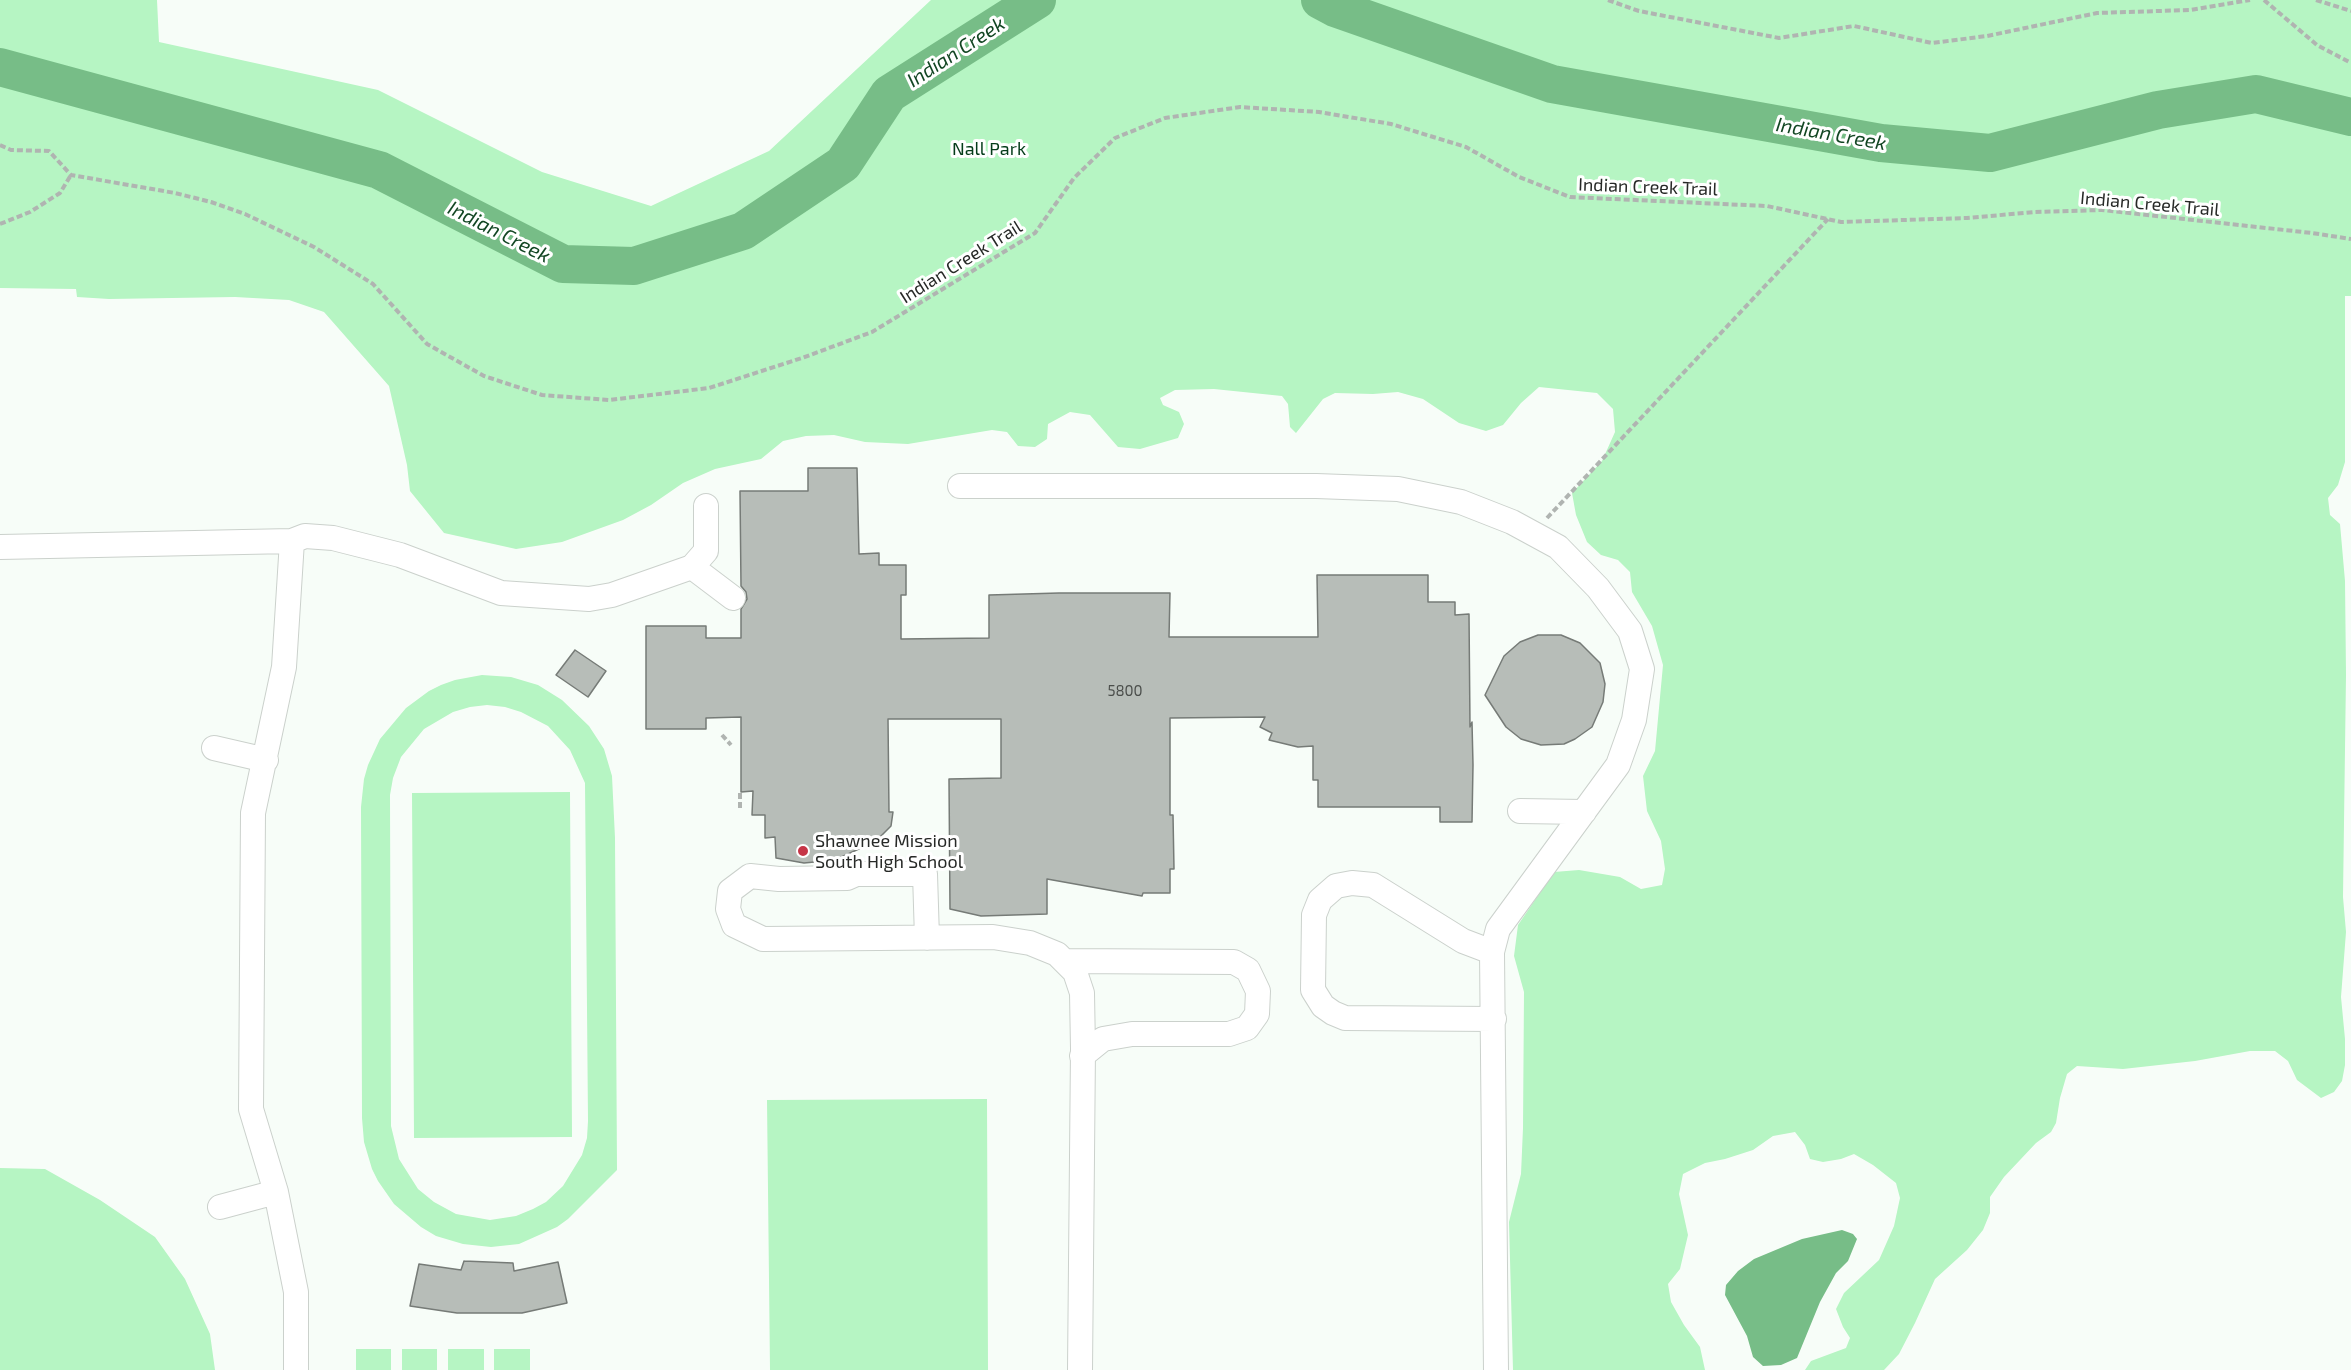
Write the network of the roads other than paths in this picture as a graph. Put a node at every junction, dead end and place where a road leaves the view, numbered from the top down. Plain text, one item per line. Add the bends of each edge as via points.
1 (960, 486) dead end
2 (706, 506) dead end
3 (292, 541) junction
4 (0, 547) edge
5 (692, 567) junction
6 (733, 598) dead end
7 (214, 748) dead end
8 (266, 760) junction
9 (1520, 811) dead end
10 (1584, 812) junction
11 (927, 938) junction
12 (1492, 952) junction
13 (1064, 961) junction
14 (1494, 1019) junction
15 (1082, 1056) junction
16 (276, 1192) junction
17 (220, 1207) dead end
18 (296, 1370) edge
19 (1080, 1370) edge
20 (1496, 1370) edge

1 - 10 lane via 1398,489 1461,502 1512,522 1558,547 1598,588 1630,631 1642,669 1634,720 1618,765
2 - 5 lane via 706,551
3 - 4 lane
3 - 5 lane via 305,536 333,538 400,555 501,593 589,599 612,595
3 - 8 lane via 284,667
5 - 6 lane
7 - 8 lane
8 - 16 lane via 253,813 251,1109
9 - 10 lane
10 - 12 lane via 1498,929
11 - 11 lane via 925,874 856,874 836,879 750,876 730,891 728,909 734,925 763,939
11 - 13 lane via 993,937 1030,943
12 - 14 lane
12 - 14 lane via 1463,941 1373,885 1336,886 1320,900 1314,915 1313,990 1323,1006 1334,1013 1345,1018
13 - 15 lane via 1074,972 1082,993
13 - 15 lane via 1234,962 1248,970 1258,991 1257,1014 1248,1028 1229,1034 1132,1034 1103,1039
14 - 20 lane
15 - 19 lane
16 - 17 lane
16 - 18 lane via 296,1292

